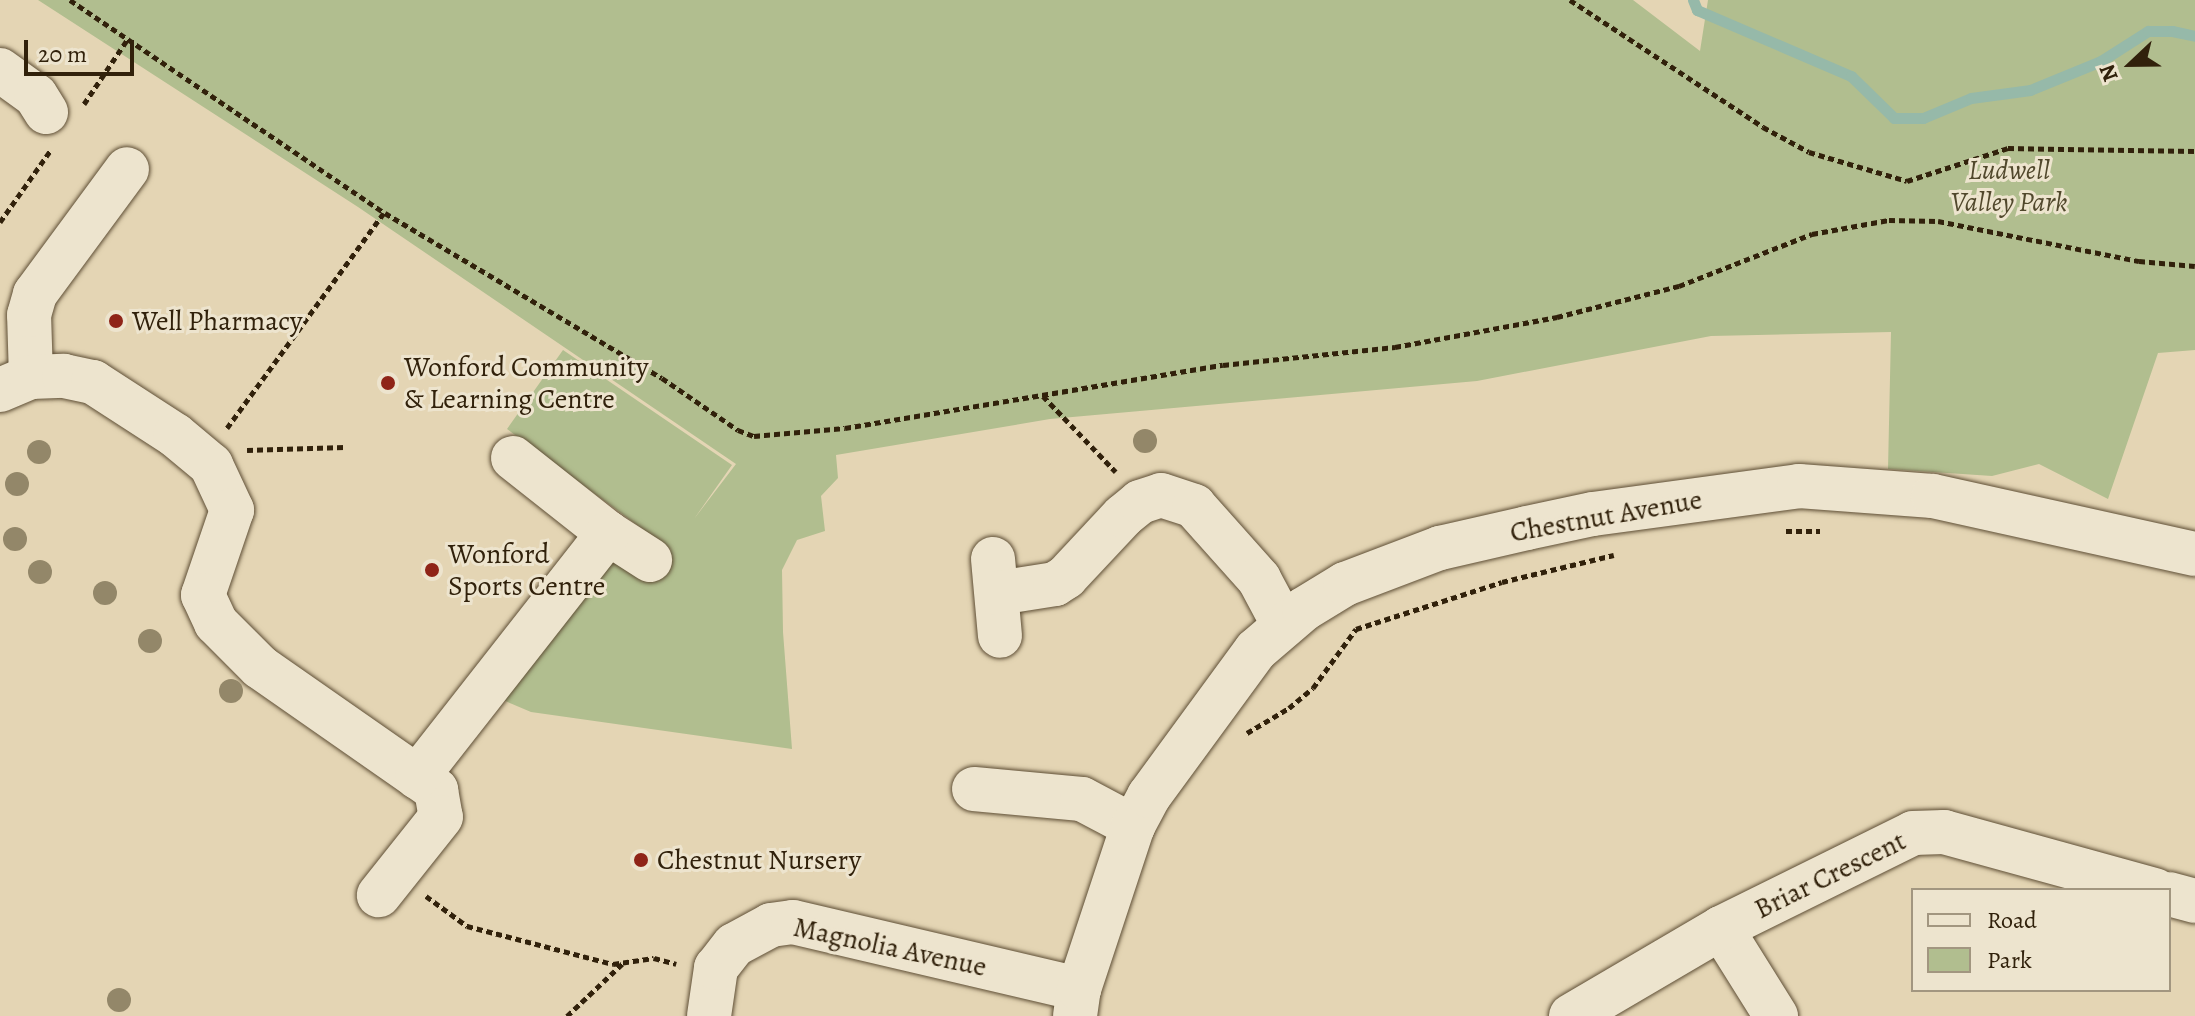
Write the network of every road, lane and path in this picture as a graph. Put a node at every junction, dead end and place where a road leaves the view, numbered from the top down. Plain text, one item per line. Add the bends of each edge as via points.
1 (70, 0) edge
2 (1570, 0) edge
3 (0, 70) edge
4 (46, 112) dead end
5 (2195, 151) edge
6 (127, 169) dead end
7 (385, 213) junction
8 (2195, 266) edge
9 (16, 383) edge
10 (1043, 396) junction
11 (345, 447) dead end
12 (513, 458) dead end
13 (207, 459) junction
14 (1161, 495) junction
15 (1831, 531) dead end
16 (608, 533) junction
17 (1773, 533) dead end
18 (1622, 553) dead end
19 (2195, 554) edge
20 (650, 560) dead end
21 (997, 596) dead end
22 (1283, 624) junction
23 (1235, 740) dead end
24 (417, 777) junction
25 (974, 789) dead end
26 (1133, 826) junction
27 (388, 884) joint
28 (2148, 888) edge
29 (2171, 895) edge
30 (2195, 901) edge
31 (1721, 928) junction
32 (624, 962) junction
33 (716, 968) junction
34 (1077, 1002) edge
35 (567, 1016) edge
36 (709, 1016) edge
37 (1571, 1016) edge
38 (1776, 1016) edge

1 - 7 path
2 - 5 path via 1809,152 1907,181 2008,148
3 - 4 street via 36,96
6 - 9 street via 35,294
7 - 10 path via 754,436 845,428
7 - 13 path
8 - 10 path via 2139,261 1938,221 1889,220 1812,234 1679,286 1557,317 1395,347 1223,365
9 - 13 street via 64,376 93,382
10 - 14 path via 1132,489
11 - 13 path via 233,451
12 - 16 street
13 - 24 street via 232,510 203,595 216,623 260,667
14 - 21 street via 1140,502 1123,516 1055,584
14 - 22 street via 1194,506 1259,579
15 - 17 path
16 - 20 street
16 - 24 street
18 - 23 path via 1502,582 1356,629 1313,688
19 - 22 street, Chestnut Avenue via 1933,496 1799,486 1593,514 1440,548 1345,584
22 - 26 street, Chestnut Avenue via 1210,709
24 - 27 street via 436,790 441,817
25 - 26 street via 1082,799
26 - 34 street, Chestnut Avenue
27 - 32 path via 467,926 613,964
28 - 31 street, Briar Crescent via 1944,832 1913,833
29 - 30 street
31 - 37 street, Briar Crescent
31 - 38 street
32 - 33 path via 654,958 697,970
32 - 35 path
33 - 34 street, Magnolia Avenue via 734,945 754,932 793,922
33 - 36 street

